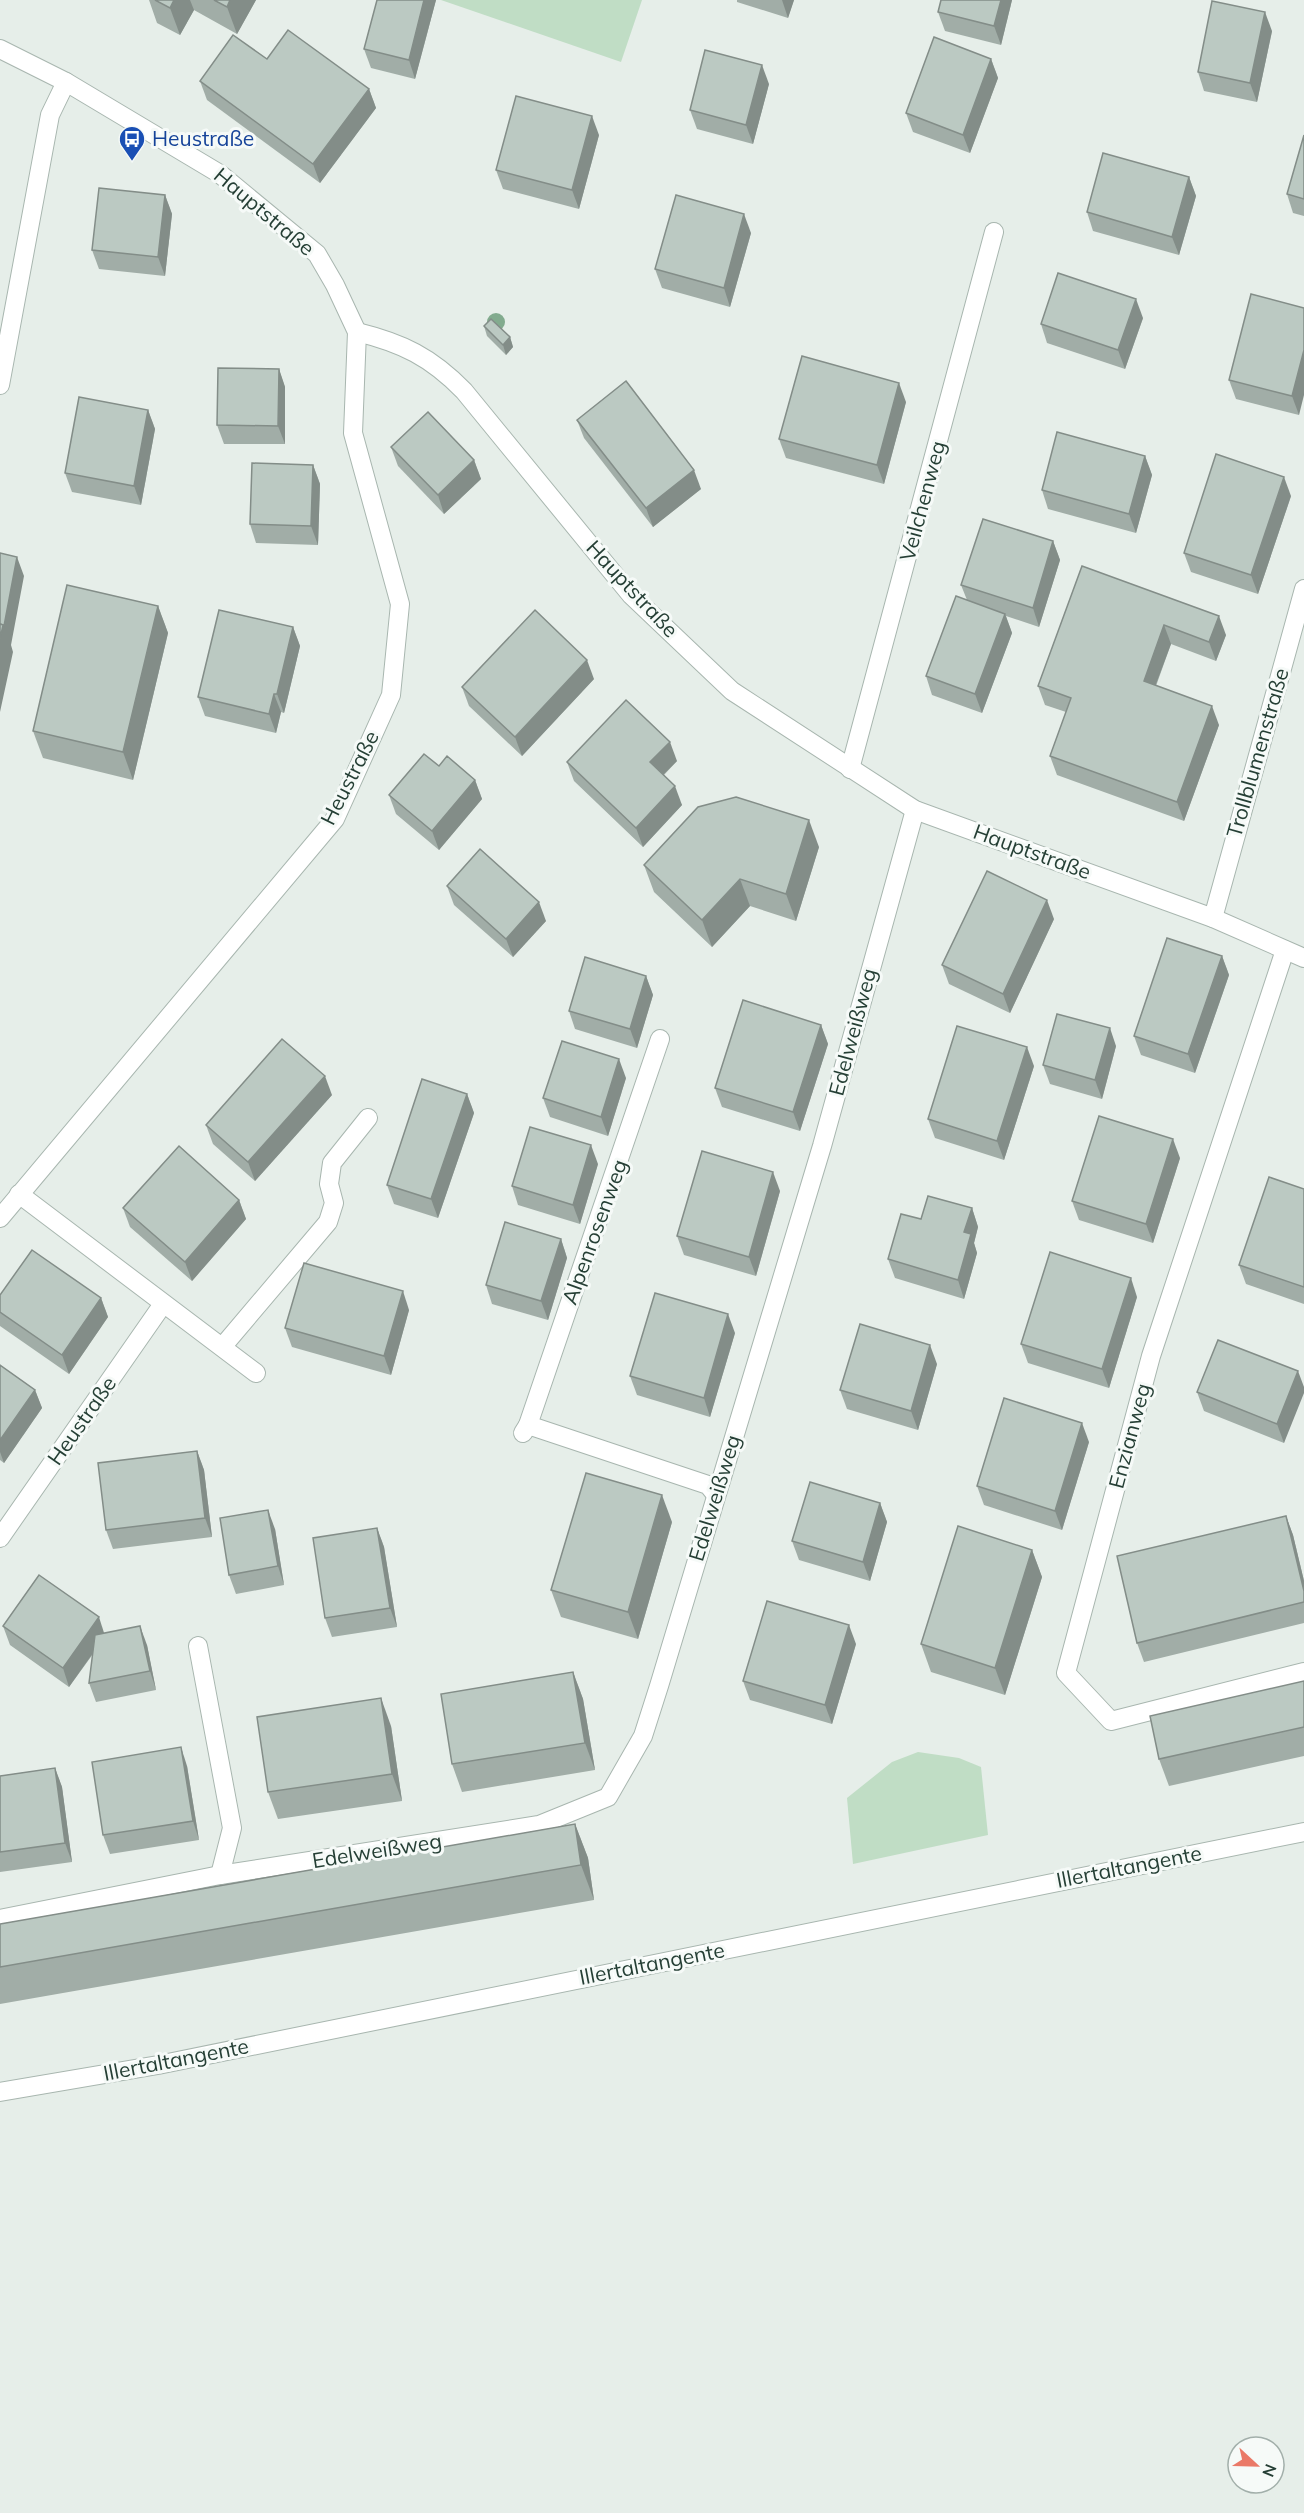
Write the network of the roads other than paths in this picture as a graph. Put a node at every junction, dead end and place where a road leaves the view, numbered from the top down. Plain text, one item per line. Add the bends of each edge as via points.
1 (0, 49) edge
2 (66, 82) junction
3 (994, 232) dead end
4 (357, 332) junction
5 (0, 385) edge
6 (1304, 589) edge
7 (850, 769) junction
8 (915, 810) junction
9 (1213, 918) junction
10 (1285, 950) junction
11 (1304, 958) edge
12 (660, 1039) dead end
13 (368, 1118) dead end
14 (19, 1194) junction
15 (0, 1218) edge
16 (163, 1304) junction
17 (223, 1346) junction
18 (256, 1373) dead end
19 (716, 1495) junction
20 (0, 1539) edge
21 (198, 1646) dead end
22 (1304, 1672) edge
23 (1304, 1832) edge
24 (220, 1875) junction
25 (0, 1919) edge
26 (0, 2092) edge

1 - 2 street, Hauptstraße
2 - 4 street, Hauptstraße via 220,174 317,254
2 - 5 street via 50,115
3 - 7 street, Veilchenweg
4 - 7 street, Hauptstraße via 393,341 443,369 631,595 732,691
4 - 14 street, Heustraße via 353,433 400,604 391,695 334,819
6 - 9 street, Trollblumenstraße
7 - 8 street, Hauptstraße
8 - 9 street, Hauptstraße
8 - 19 street, Edelweißweg via 822,1146
9 - 10 street, Hauptstraße
10 - 11 street, Hauptstraße
10 - 22 street, Enzianweg via 1151,1356 1066,1673 1111,1721
12 - 19 street, Alpenrosenweg via 525,1429 708,1485
13 - 17 street via 332,1163 329,1184 334,1203 328,1222
14 - 15 street, Heustraße
14 - 16 street
16 - 17 street
16 - 20 street, Heustraße
17 - 18 street
19 - 24 street, Edelweißweg via 643,1736 608,1797 539,1825
21 - 24 street via 232,1828
23 - 26 street, Illertaltangente via 158,2065
24 - 25 street, Edelweißweg

